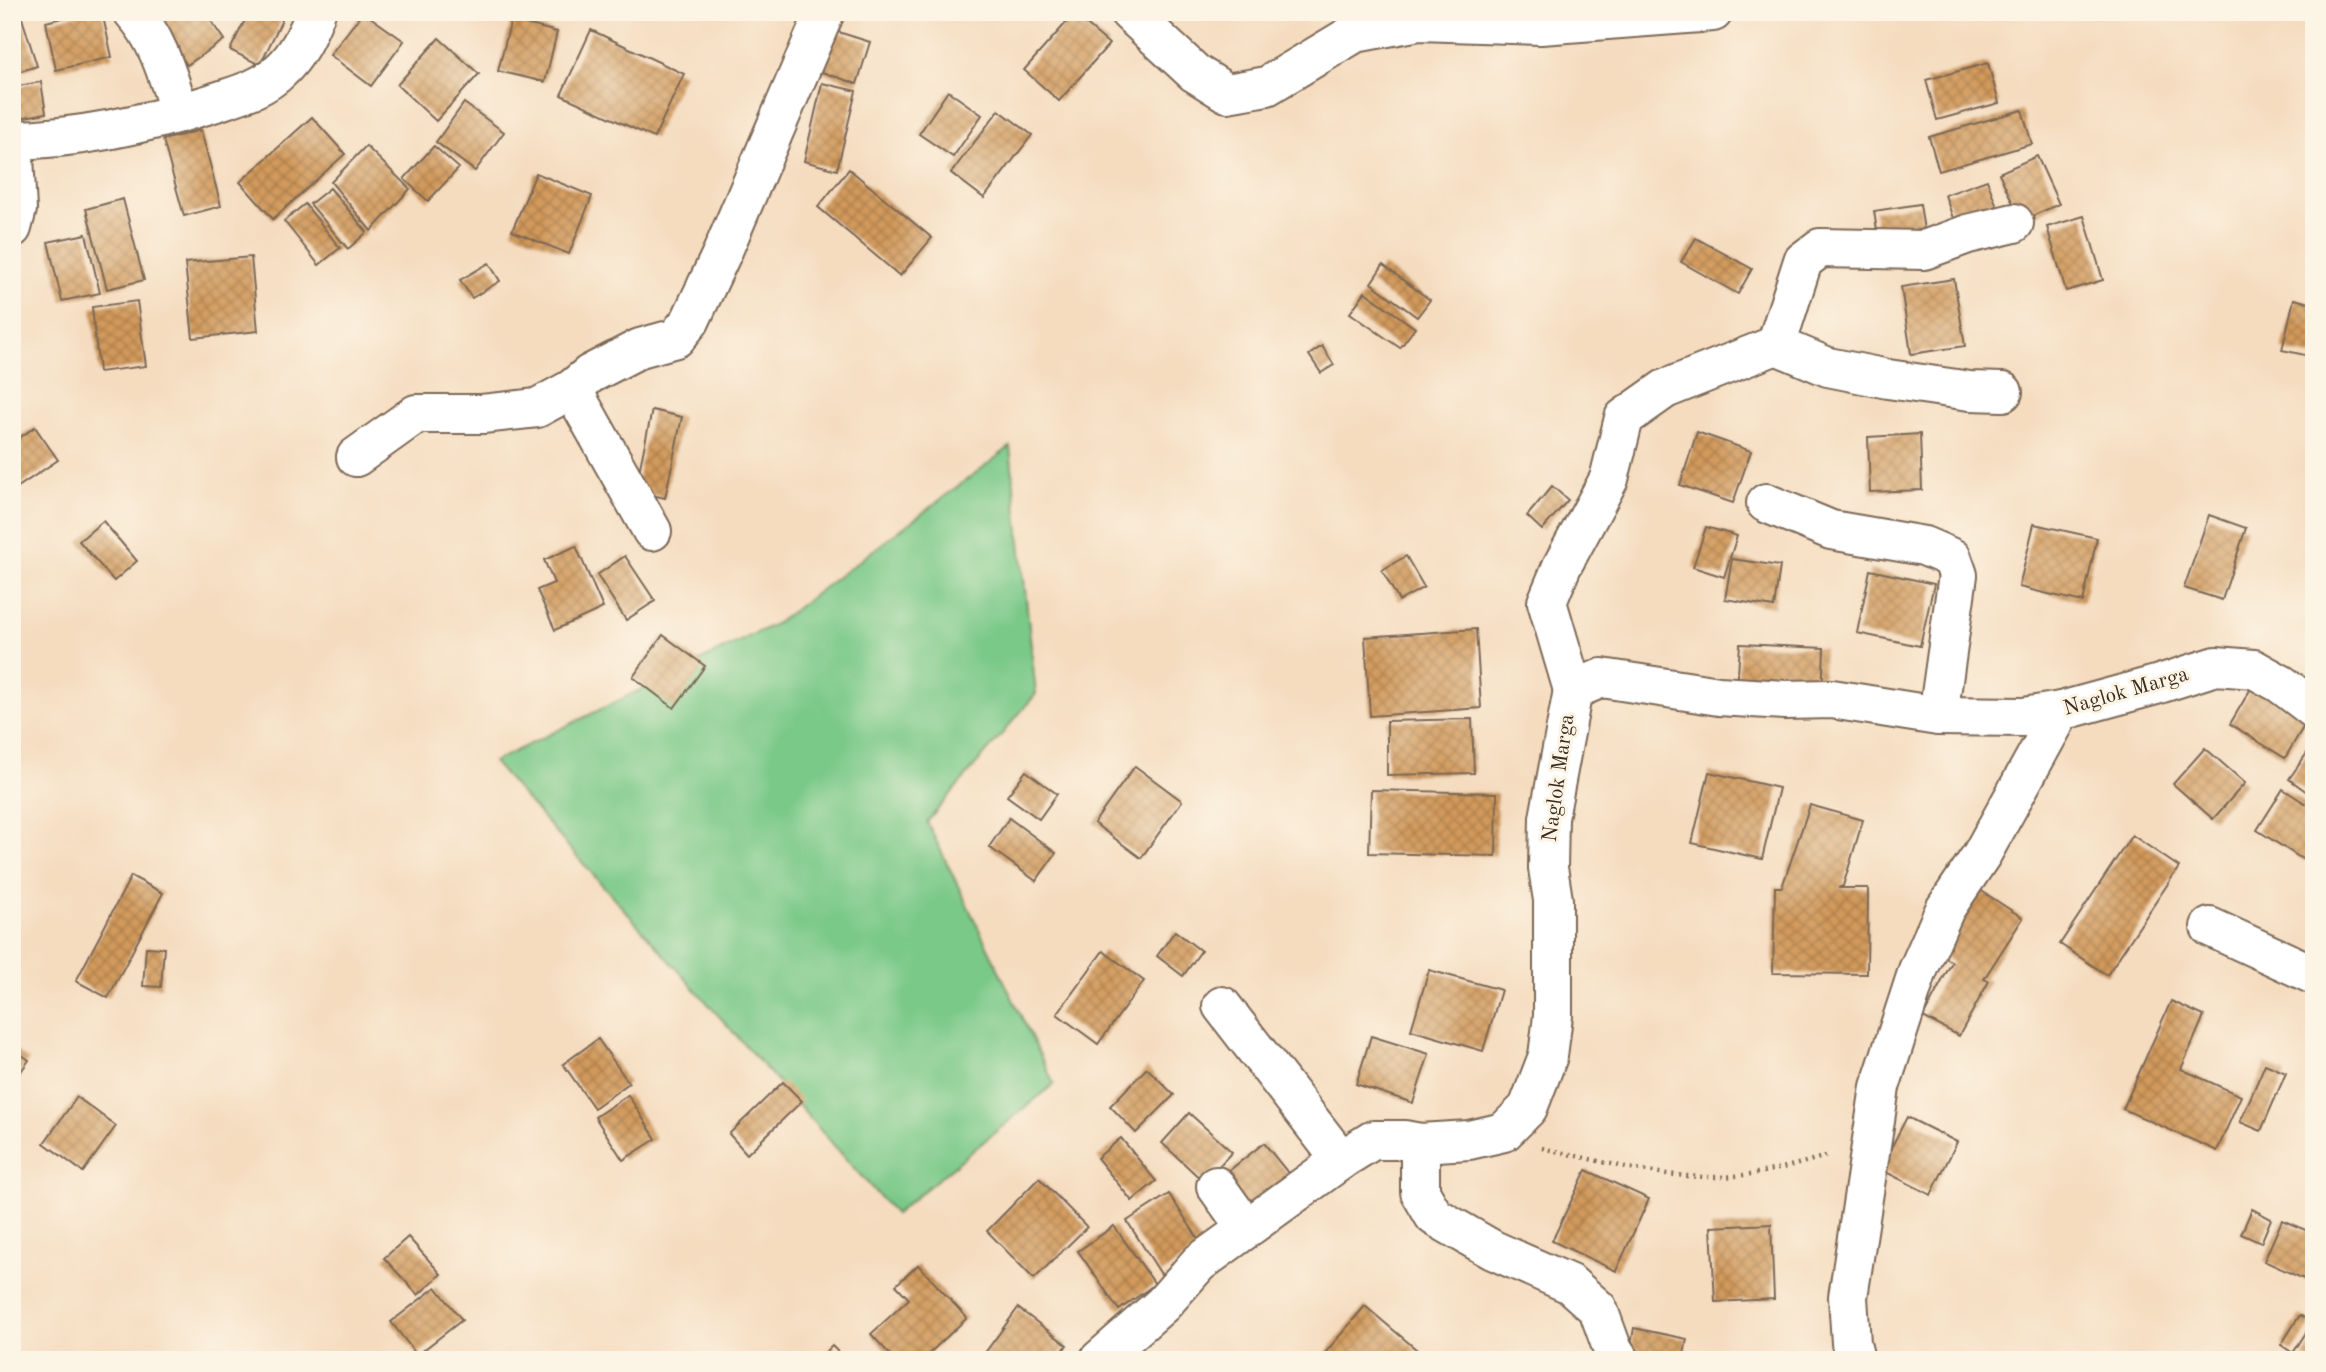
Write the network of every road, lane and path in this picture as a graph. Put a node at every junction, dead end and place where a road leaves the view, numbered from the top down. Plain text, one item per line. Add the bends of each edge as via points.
1 (133, 12) edge
2 (316, 12) edge
3 (825, 12) edge
4 (1129, 12) edge
5 (1713, 12) edge
6 (180, 113) junction
7 (13, 140) edge
8 (2014, 223) dead end
9 (12, 228) edge
10 (1776, 345) junction
11 (572, 389) junction
12 (2003, 392) dead end
13 (356, 457) dead end
14 (1766, 503) dead end
15 (652, 531) dead end
16 (1573, 690) junction
17 (2314, 709) edge
18 (2061, 711) junction
19 (1938, 716) junction
20 (2210, 927) dead end
21 (2314, 975) edge
22 (1222, 1006) dead end
23 (1504, 1132) junction
24 (1873, 1141) junction
25 (1420, 1143) junction
26 (1340, 1160) junction
27 (1216, 1186) dead end
28 (1246, 1228) junction
29 (1099, 1360) edge
30 (1620, 1360) edge
31 (1856, 1360) edge

1 - 6 street via 160,53
2 - 6 street via 299,50 279,73 256,88
3 - 11 street via 690,321 676,338 640,348 590,374
4 - 5 street via 1195,73 1227,93 1267,86 1355,33 1419,21 1541,25
6 - 7 street via 63,139
7 - 9 street via 17,209
8 - 10 street via 1924,250 1820,248 1803,261
10 - 12 street via 1828,367 1942,387
10 - 16 street via 1665,389 1624,418 1609,479 1567,555 1547,603
11 - 13 street via 537,408 416,414
11 - 15 street
14 - 19 street via 1830,530 1924,546 1952,558 1958,575
16 - 19 street, Naglok Marga via 1602,678 1719,696 1832,699
16 - 23 street, Naglok Marga via 1549,818 1553,1016 1548,1056 1528,1108
17 - 18 street, Naglok Marga via 2254,669 2216,666
18 - 19 street, Naglok Marga via 2024,717
18 - 24 street via 1982,854 1945,909 1918,970 1880,1087
20 - 21 street
22 - 26 street
23 - 24 path via 1531,1146 1650,1171 1707,1177 1796,1165
23 - 25 street
24 - 31 street via 1848,1297
25 - 26 street via 1373,1140
25 - 30 street via 1420,1192 1434,1216 1493,1250 1570,1284 1598,1308
26 - 28 street
27 - 28 street
28 - 29 street via 1199,1263 1163,1304

